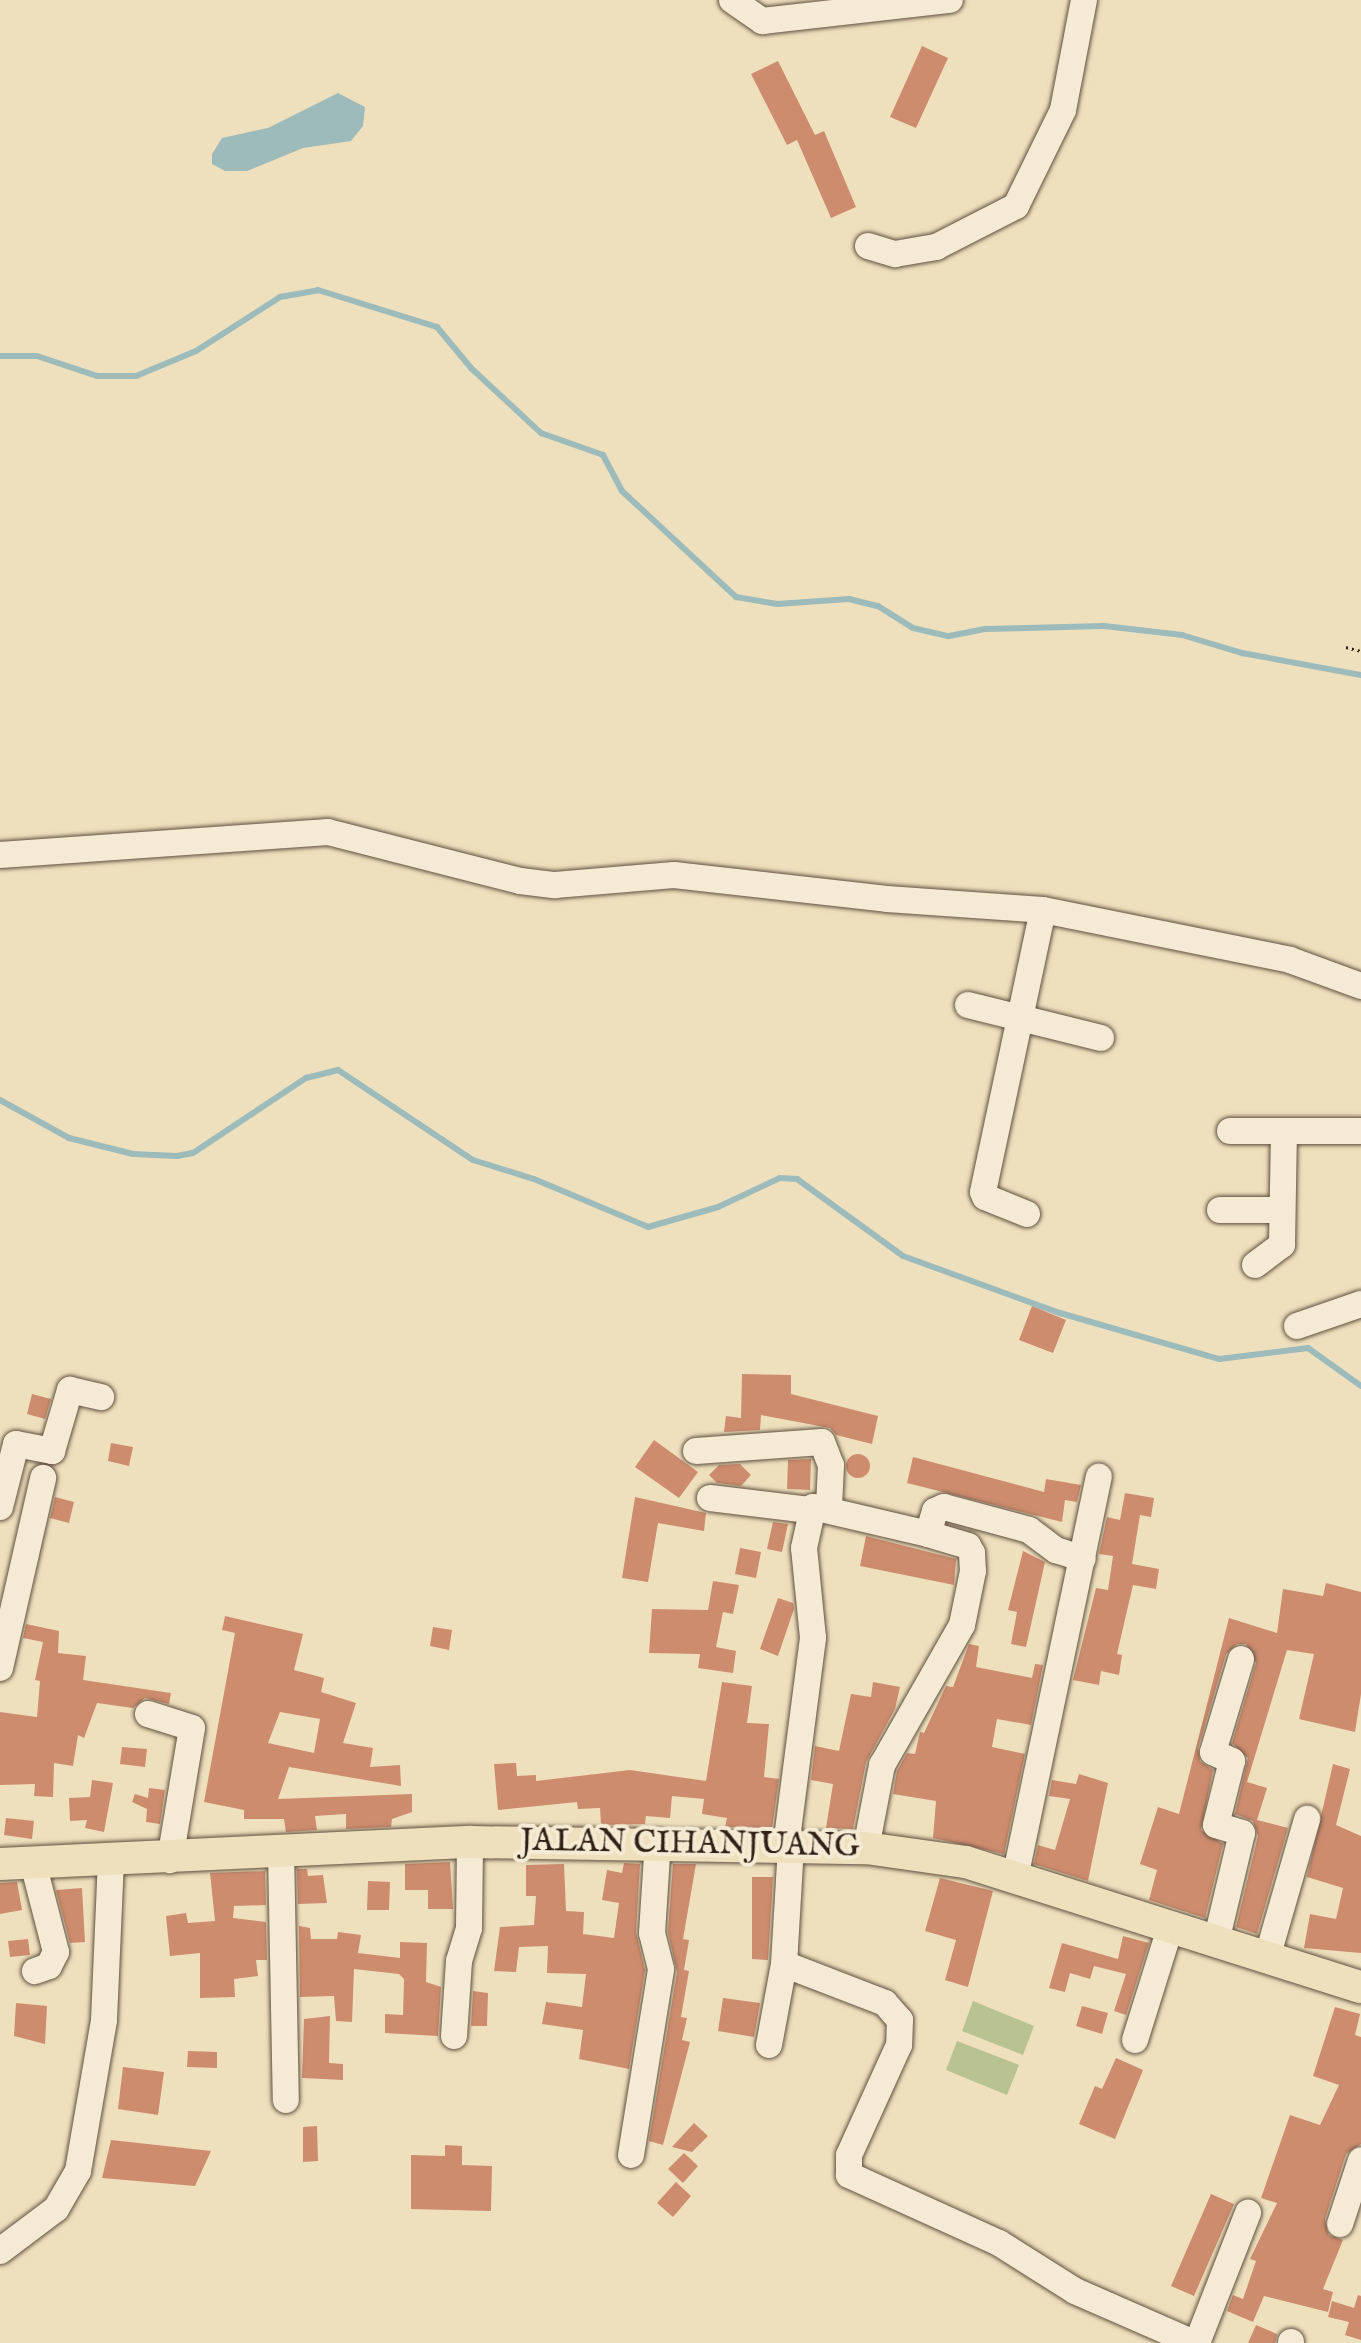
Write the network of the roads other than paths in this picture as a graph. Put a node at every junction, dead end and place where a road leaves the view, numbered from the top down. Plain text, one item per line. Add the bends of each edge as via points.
1 (732, 0) edge
2 (950, 0) edge
3 (1084, 0) edge
4 (868, 246) dead end
5 (0, 855) edge
6 (1043, 910) junction
7 (1361, 986) edge
8 (968, 1005) dead end
9 (1021, 1019) junction
10 (1101, 1038) dead end
11 (1230, 1131) dead end
12 (1284, 1131) junction
13 (1361, 1131) edge
14 (1220, 1210) dead end
15 (1282, 1210) junction
16 (1027, 1214) dead end
17 (1255, 1265) dead end
18 (1361, 1304) edge
19 (1297, 1326) dead end
20 (101, 1397) dead end
21 (696, 1451) dead end
22 (1099, 1477) dead end
23 (43, 1478) dead end
24 (710, 1498) dead end
25 (0, 1507) edge
26 (819, 1509) junction
27 (928, 1534) junction
28 (1083, 1559) junction
29 (1241, 1659) dead end
30 (0, 1668) edge
31 (148, 1714) dead end
32 (1307, 1819) dead end
33 (658, 1841) junction
34 (470, 1842) junction
35 (788, 1846) junction
36 (866, 1848) junction
37 (281, 1850) junction
38 (170, 1860) junction
39 (111, 1862) junction
40 (33, 1863) junction
41 (0, 1864) edge
42 (1015, 1878) junction
43 (1170, 1928) junction
44 (1216, 1942) junction
45 (1267, 1958) junction
46 (784, 1964) junction
47 (35, 1971) dead end
48 (1361, 1987) edge
49 (454, 2036) dead end
50 (1135, 2040) dead end
51 (769, 2045) dead end
52 (286, 2100) dead end
53 (631, 2155) dead end
54 (1361, 2160) edge
55 (1248, 2213) dead end
56 (1340, 2224) dead end
57 (0, 2251) edge
58 (1196, 2343) edge

1 - 2 street via 762,21
3 - 4 street via 1063,110 1016,206 936,247 895,254
5 - 6 street via 328,832 520,881 555,885 687,876
6 - 7 street via 1290,960
6 - 9 street
8 - 9 street
9 - 10 street
9 - 16 street via 983,1192
11 - 12 street
12 - 13 street
12 - 15 street
14 - 15 street
15 - 17 street via 1282,1245
18 - 19 street
20 - 25 street via 70,1390 52,1451 16,1444
21 - 26 street via 822,1442 830,1451
22 - 28 street
23 - 30 street
24 - 26 street
26 - 27 street
26 - 35 street via 804,1561 814,1610 813,1638
27 - 28 street via 935,1511 944,1507 1029,1530 1056,1550
27 - 36 street via 968,1546 973,1571 962,1625 882,1765
28 - 42 street
29 - 44 street via 1213,1752 1232,1761 1215,1823 1242,1833
31 - 38 street via 192,1728
32 - 45 street
33 - 34 main road, JALAN CIHANJUANG
33 - 35 main road, JALAN CIHANJUANG
33 - 53 street via 652,1933 661,1969
34 - 37 main road, JALAN CIHANJUANG
34 - 49 street via 470,1917 459,1961
35 - 36 main road, JALAN CIHANJUANG
35 - 46 street
36 - 42 main road, JALAN CIHANJUANG via 966,1862
37 - 38 main road, JALAN CIHANJUANG
37 - 52 street
38 - 39 main road, JALAN CIHANJUANG
39 - 40 main road, JALAN CIHANJUANG
39 - 57 street via 104,2020 78,2171 56,2209
40 - 41 main road, JALAN CIHANJUANG
40 - 47 street via 56,1952 49,1966
42 - 43 main road, JALAN CIHANJUANG
43 - 44 main road, JALAN CIHANJUANG
43 - 50 street
44 - 45 main road, JALAN CIHANJUANG
45 - 48 main road, JALAN CIHANJUANG
46 - 51 street
46 - 58 street via 885,2003 900,2020 899,2045 849,2155 849,2175 999,2243 1075,2291
54 - 56 street
55 - 58 street

